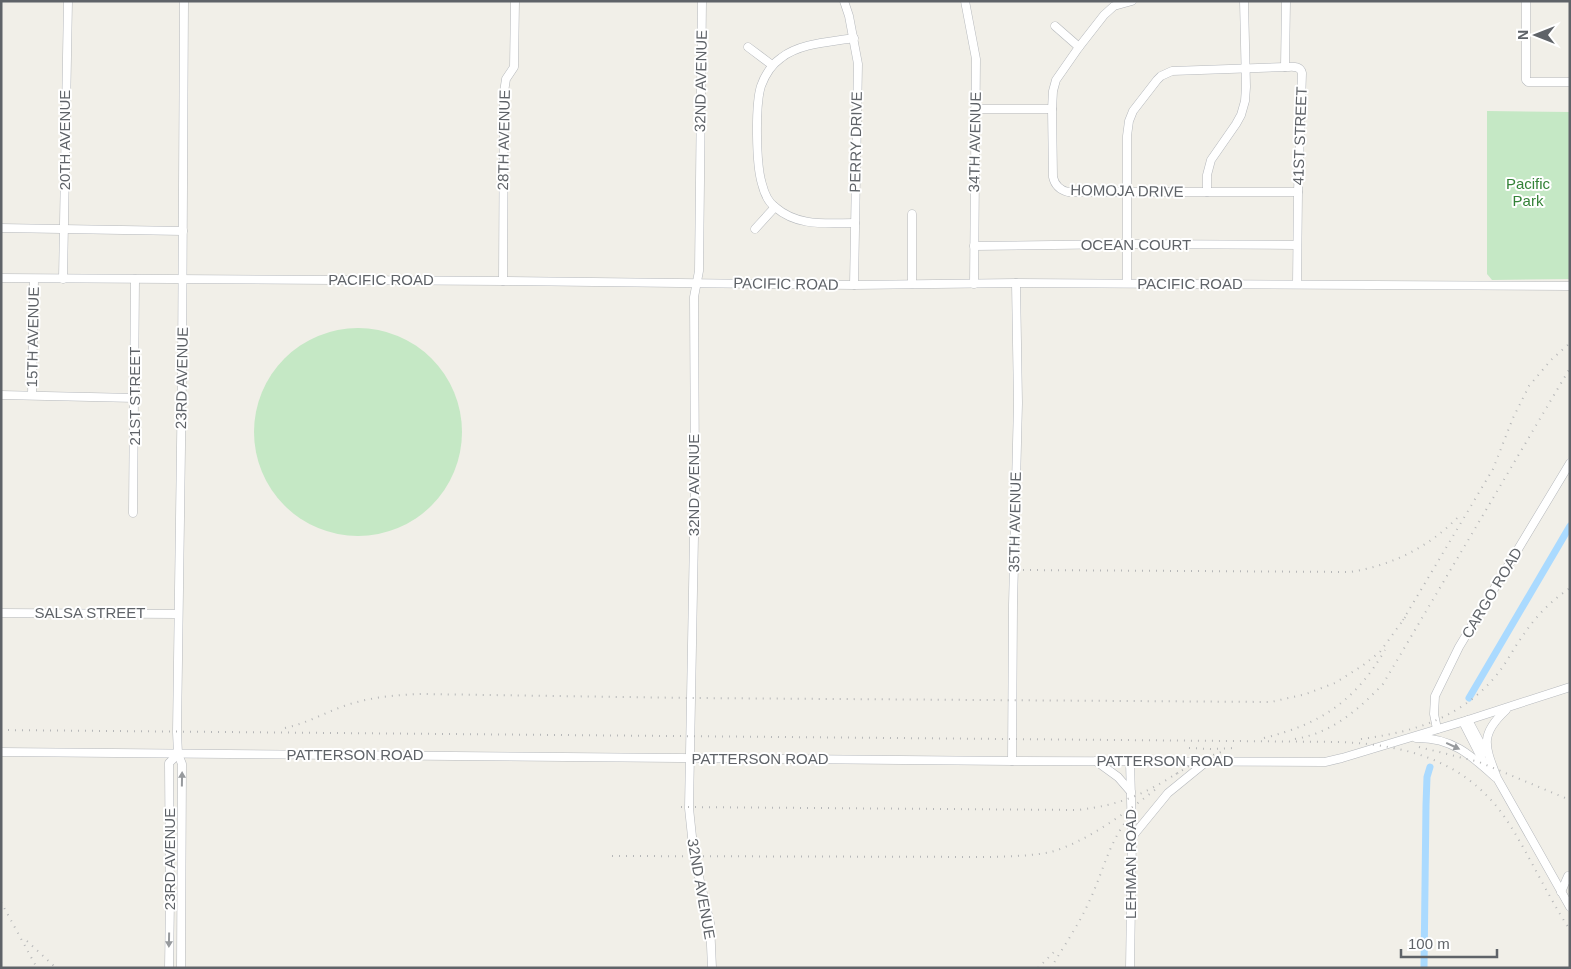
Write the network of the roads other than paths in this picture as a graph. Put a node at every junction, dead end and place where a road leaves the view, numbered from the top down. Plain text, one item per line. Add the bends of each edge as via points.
1 (68, 1) edge
2 (184, 1) edge
3 (515, 1) edge
4 (702, 1) edge
5 (844, 1) edge
6 (966, 1) edge
7 (1132, 1) edge
8 (1244, 1) edge
9 (1286, 1) edge
10 (1526, 1) edge
11 (1055, 26) dead end
12 (854, 38) junction
13 (748, 47) dead end
14 (1079, 47) junction
15 (772, 65) junction
16 (1285, 66) junction
17 (1246, 69) junction
18 (1570, 82) edge
19 (975, 109) junction
20 (1052, 109) junction
21 (1207, 192) junction
22 (1298, 192) junction
23 (1128, 193) junction
24 (774, 207) junction
25 (912, 214) dead end
26 (855, 224) junction
27 (1, 228) edge
28 (755, 229) dead end
29 (64, 230) junction
30 (183, 231) junction
31 (1127, 244) junction
32 (1297, 245) junction
33 (974, 246) junction
34 (1, 278) edge
35 (183, 278) junction
36 (34, 279) junction
37 (64, 279) junction
38 (135, 279) junction
39 (503, 281) junction
40 (1016, 283) junction
41 (1127, 283) junction
42 (697, 284) junction
43 (912, 284) junction
44 (974, 284) junction
45 (1297, 284) junction
46 (854, 285) junction
47 (1570, 286) edge
48 (32, 395) junction
49 (1, 396) edge
50 (135, 398) junction
51 (1570, 462) edge
52 (133, 513) dead end
53 (1, 613) edge
54 (178, 614) junction
55 (1570, 687) edge
56 (1510, 707) junction
57 (1466, 721) junction
58 (1437, 730) junction
59 (1406, 738) junction
60 (1, 752) edge
61 (178, 754) junction
62 (690, 758) junction
63 (1490, 760) junction
64 (1012, 761) junction
65 (1096, 761) junction
66 (1130, 761) junction
67 (1206, 762) junction
68 (1488, 770) junction
69 (1497, 778) junction
70 (1131, 792) junction
71 (1517, 813) junction
72 (1526, 816) dead end
73 (1132, 837) junction
74 (1568, 876) dead end
75 (1561, 892) junction
76 (1570, 907) edge
77 (169, 968) edge
78 (181, 968) edge
79 (712, 968) edge
80 (1130, 968) edge

1 - 29 street, 20TH AVENUE
2 - 30 street, 23RD AVENUE
3 - 39 street, 28TH AVENUE via 514,67 506,79 504,92
4 - 42 street, 32ND AVENUE
5 - 12 street, PERRY DRIVE
6 - 19 street, 34TH AVENUE via 976,55
7 - 14 street, HOMOJA DRIVE via 1108,11
8 - 17 street
9 - 16 street, 41ST STREET
10 - 18 street via 1526,80
11 - 14 street
12 - 15 street via 796,50
12 - 26 street, PERRY DRIVE via 858,64
13 - 15 street
14 - 20 street, HOMOJA DRIVE via 1056,80
15 - 24 street via 759,93 758,148 761,182
16 - 17 street
16 - 22 street, 41ST STREET via 1297,67 1302,73
17 - 21 street via 1243,108 1211,160
17 - 23 street via 1176,70 1156,80 1129,121
19 - 20 street
19 - 33 street, 34TH AVENUE
20 - 23 street, HOMOJA DRIVE via 1053,177 1056,185 1068,192
21 - 22 street, HOMOJA DRIVE
21 - 23 street, HOMOJA DRIVE
22 - 32 street, 41ST STREET
23 - 31 street
24 - 26 street via 806,222
24 - 28 street
25 - 43 street
26 - 46 street, PERRY DRIVE
27 - 29 street
29 - 30 street
29 - 37 street, 20TH AVENUE
30 - 35 street, 23RD AVENUE
31 - 32 street, OCEAN COURT
31 - 33 street, OCEAN COURT
31 - 41 street
32 - 45 street, 41ST STREET
33 - 44 street, 34TH AVENUE
34 - 36 street, PACIFIC ROAD
35 - 38 street, PACIFIC ROAD
35 - 39 street, PACIFIC ROAD
35 - 54 street, 23RD AVENUE
36 - 37 street, PACIFIC ROAD
36 - 48 street, 15TH AVENUE
37 - 38 street, PACIFIC ROAD
38 - 50 street, 21ST STREET
39 - 42 street, PACIFIC ROAD
40 - 41 street, PACIFIC ROAD
40 - 44 street, PACIFIC ROAD
40 - 64 street, 35TH AVENUE via 1018,403
41 - 45 street, PACIFIC ROAD
42 - 46 street, PACIFIC ROAD
42 - 62 street, 32ND AVENUE via 694,297
43 - 44 street, PACIFIC ROAD
43 - 46 street, PACIFIC ROAD
45 - 47 street, PACIFIC ROAD
48 - 49 street
48 - 50 street
50 - 52 street, 21ST STREET
51 - 58 street, CARGO ROAD via 1455,655 1435,696
53 - 54 street, SALSA STREET
54 - 61 street, 23RD AVENUE
55 - 56 street, PATTERSON ROAD
56 - 57 street, PATTERSON ROAD
56 - 63 street via 1489,731 1486,744
57 - 58 street, PATTERSON ROAD
57 - 63 street
57 - 68 street
58 - 59 street, PATTERSON ROAD
59 - 67 street, PATTERSON ROAD via 1325,762
59 -> 68 street via 1444,742 1468,754
60 - 61 street, PATTERSON ROAD
61 - 62 street, PATTERSON ROAD
61 -> 77 street, 23RD AVENUE via 169,763
78 -> 61 street, 23RD AVENUE via 182,764
62 - 64 street, PATTERSON ROAD
62 - 79 street, 32ND AVENUE via 690,830 710,923
63 - 69 street
64 - 65 street, PATTERSON ROAD
65 - 66 street, PATTERSON ROAD
65 - 70 street via 1118,777
66 - 67 street, PATTERSON ROAD
66 - 70 street, LEHMAN ROAD
67 - 73 street via 1168,793
68 - 69 street
69 - 71 street
70 - 73 street, LEHMAN ROAD
71 - 72 street
71 - 75 street
73 - 80 street, LEHMAN ROAD
74 - 75 street
75 - 76 street

